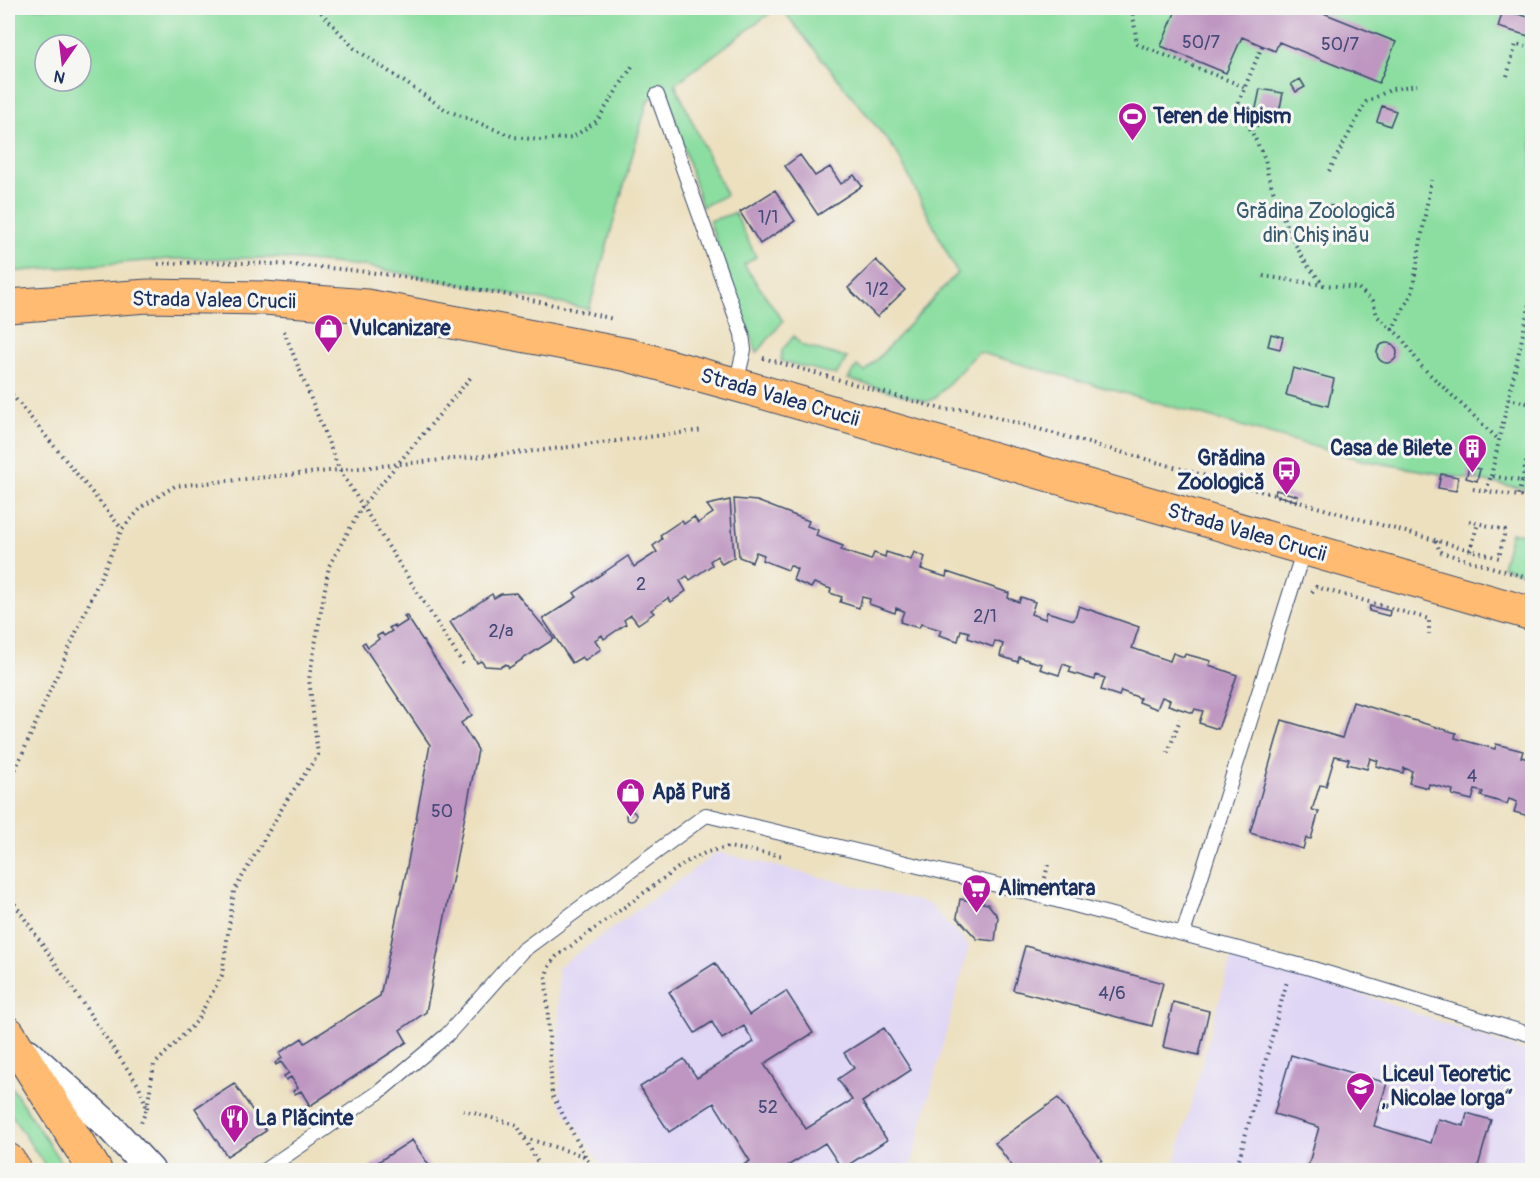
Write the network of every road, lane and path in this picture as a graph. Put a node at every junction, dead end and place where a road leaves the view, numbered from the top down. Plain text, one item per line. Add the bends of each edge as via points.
1 (317, 8) edge
2 (1132, 8) edge
3 (1262, 46) dead end
4 (1533, 48) edge
5 (633, 65) dead end
6 (1507, 76) dead end
7 (1417, 85) dead end
8 (1245, 87) junction
9 (657, 95) dead end
10 (1261, 114) dead end
11 (1251, 129) junction
12 (1329, 171) dead end
13 (1431, 180) dead end
14 (1263, 276) dead end
15 (1324, 285) junction
16 (1533, 294) edge
17 (8, 306) edge
18 (1392, 330) junction
19 (284, 331) dead end
20 (472, 376) dead end
21 (736, 384) junction
22 (8, 390) edge
23 (1508, 399) junction
24 (1533, 404) edge
25 (967, 409) dead end
26 (704, 430) dead end
27 (1533, 435) edge
28 (1499, 440) junction
29 (398, 464) junction
30 (339, 469) junction
31 (1491, 476) junction
32 (1522, 481) junction
33 (1473, 489) dead end
34 (1486, 491) junction
35 (1518, 496) junction
36 (1533, 498) edge
37 (363, 505) junction
38 (1469, 521) dead end
39 (1478, 523) junction
40 (122, 530) junction
41 (1436, 542) junction
42 (1304, 549) junction
43 (1470, 550) junction
44 (1533, 579) edge
45 (1306, 599) dead end
46 (1533, 614) edge
47 (1429, 634) dead end
48 (465, 668) dead end
49 (1180, 719) dead end
50 (1168, 753) dead end
51 (8, 786) edge
52 (787, 856) dead end
53 (8, 894) edge
54 (1183, 934) junction
55 (1292, 963) junction
56 (8, 1035) edge
57 (1533, 1035) edge
58 (147, 1108) junction
59 (464, 1110) dead end
60 (138, 1131) dead end
61 (524, 1137) junction
62 (8, 1160) edge
63 (15, 1170) edge
64 (95, 1170) edge
65 (150, 1170) edge
66 (265, 1170) edge
67 (542, 1170) edge
68 (1236, 1170) edge

1 - 5 path via 354,48 446,110 514,136 541,140 573,137 597,121
2 - 8 path via 1137,44
3 - 8 path
4 - 6 path via 1516,44
7 - 12 path via 1392,89 1366,102
8 - 11 path via 1238,104
9 - 21 lane via 742,334 744,350
10 - 11 path via 1259,124
11 - 15 path via 1289,233 1306,265
13 - 18 path via 1412,293
14 - 15 path
15 - 18 path via 1358,288 1373,301 1377,316
16 - 23 path
17 - 21 main road, Strada Valea Crucii via 148,296 264,298 367,306 628,355
18 - 28 path via 1421,366
19 - 30 path
20 - 29 path
21 - 42 main road, Strada Valea Crucii
22 - 40 path
23 - 24 path
23 - 28 path
25 - 41 path
26 - 29 path
27 - 32 path
28 - 31 path
29 - 30 path
29 - 37 path
30 - 37 path
30 - 40 path via 175,486 143,506
31 - 32 path
31 - 34 path
32 - 35 path
33 - 34 path
34 - 35 path
35 - 36 path
37 - 48 path
37 - 58 path via 329,566 309,680 318,755 234,891 222,975 195,1022 154,1065
38 - 39 path
39 - 43 path
39 - 43 path via 1505,530 1498,558
40 - 51 path
41 - 43 path
41 - 44 path via 1440,552
42 - 46 main road, Strada Valea Crucii
42 - 54 lane
45 - 47 path via 1316,587 1429,619
49 - 50 path
52 - 61 path via 729,847 696,857 556,957 546,978 552,1095 586,1159
53 - 58 path via 139,1086
54 - 55 lane
54 - 66 lane via 706,815 522,951 447,1035 379,1092
55 - 57 lane
55 - 68 path
56 - 64 main road
56 - 65 street via 110,1127
58 - 60 path
59 - 61 path via 517,1125
61 - 67 path
62 - 63 main road

